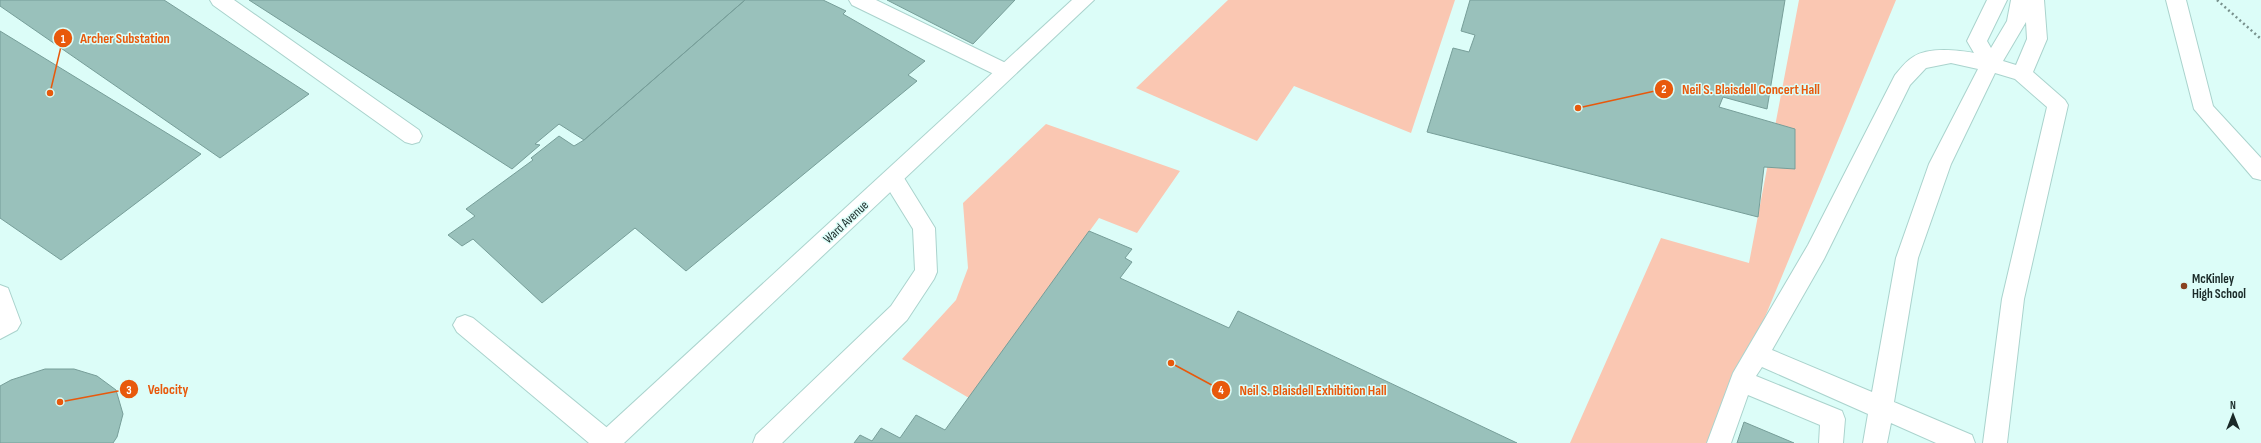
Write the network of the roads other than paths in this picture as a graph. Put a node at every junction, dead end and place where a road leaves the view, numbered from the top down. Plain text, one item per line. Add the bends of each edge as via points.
1 (220, 0) edge
2 (859, 0) edge
3 (1084, 0) edge
4 (1996, 0) edge
5 (2021, 0) edge
6 (2034, 0) edge
7 (2176, 0) edge
8 (1990, 64) junction
9 (1005, 71) junction
10 (2022, 74) junction
11 (412, 136) dead end
12 (2261, 172) edge
13 (893, 179) junction
14 (0, 295) edge
15 (465, 325) dead end
16 (0, 329) edge
17 (1758, 355) junction
18 (1741, 381) junction
19 (1880, 407) junction
20 (607, 443) edge
21 (765, 443) edge
22 (1720, 443) edge
23 (1831, 443) edge
24 (1875, 443) edge
25 (1963, 443) edge
26 (1995, 443) edge

1 - 11 main road
2 - 9 main road
3 - 9 main road, Ward Avenue
4 - 8 main road via 1977,41
5 - 8 main road via 2017,21
6 - 10 main road via 2037,40
7 - 12 main road via 2204,109
8 - 10 main road
8 - 17 main road via 1951,56 1920,62 1902,80 1816,252
8 - 19 main road via 1940,164 1907,258
9 - 13 main road, Ward Avenue
10 - 26 main road via 2058,105 2013,299
13 - 20 main road, Ward Avenue
13 - 21 main road via 924,228 926,272 899,313
14 - 16 main road via 9,323
15 - 20 main road
17 - 18 main road
17 - 19 main road
18 - 22 main road
18 - 23 main road via 1833,419
19 - 24 main road
19 - 25 main road

